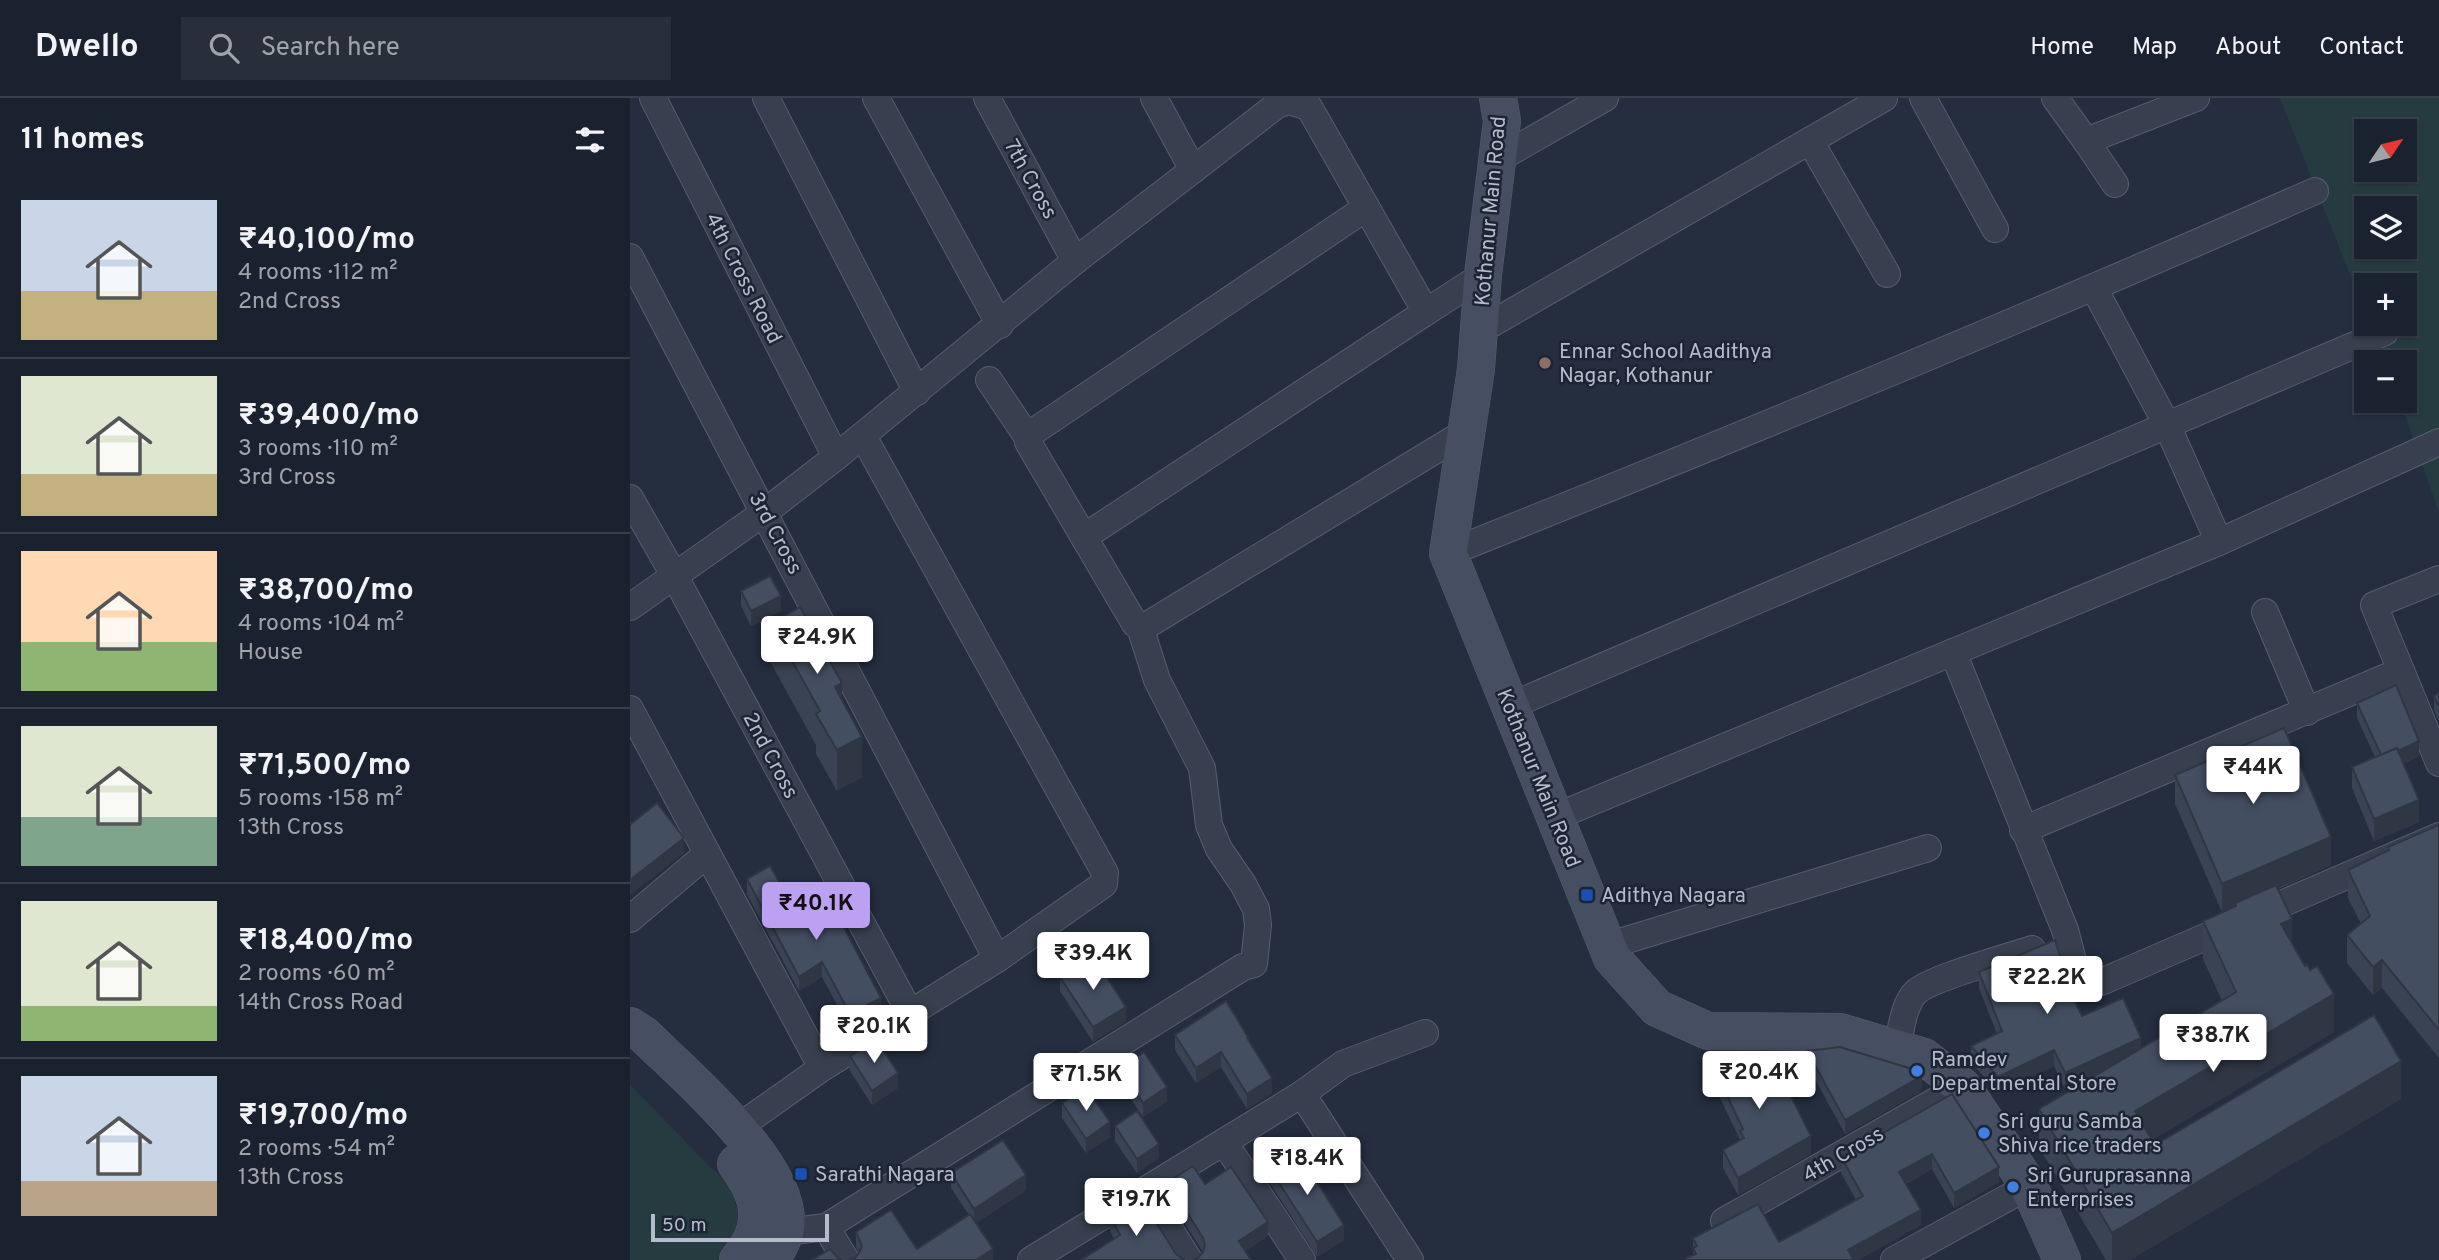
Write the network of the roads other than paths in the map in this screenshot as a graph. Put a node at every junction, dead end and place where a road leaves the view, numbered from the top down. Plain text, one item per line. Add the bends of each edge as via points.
1 (653, 98) edge
2 (766, 98) edge
3 (876, 98) edge
4 (987, 98) edge
5 (1154, 98) edge
6 (1498, 98) edge
7 (1605, 98) edge
8 (1884, 98) edge
9 (1923, 98) edge
10 (2054, 98) edge
11 (2196, 98) edge
12 (1289, 100) edge
13 (1810, 141) junction
14 (2086, 141) junction
15 (1498, 159) junction
16 (1193, 170) junction
17 (2115, 184) dead end
18 (2315, 191) dead end
19 (1366, 208) junction
20 (1995, 229) dead end
21 (630, 257) edge
22 (1075, 261) junction
23 (1887, 274) dead end
24 (1483, 275) junction
25 (2094, 288) junction
26 (1426, 313) junction
27 (1000, 325) junction
28 (1479, 331) junction
29 (2376, 336) edge
30 (989, 380) dead end
31 (917, 392) junction
32 (2167, 425) junction
33 (1467, 430) junction
34 (863, 436) junction
35 (1028, 438) junction
36 (2439, 442) edge
37 (836, 457) junction
38 (630, 498) edge
39 (765, 512) junction
40 (1084, 537) junction
41 (2219, 542) junction
42 (1448, 553) junction
43 (674, 575) junction
44 (2439, 579) edge
45 (630, 607) edge
46 (2265, 612) dead end
47 (1140, 627) junction
48 (1953, 652) junction
49 (2401, 671) junction
50 (1510, 706) junction
51 (630, 709) edge
52 (2307, 712) junction
53 (639, 750) edge
54 (2439, 763) edge
55 (1555, 817) junction
56 (2023, 830) junction
57 (2439, 835) edge
58 (1928, 848) dead end
59 (707, 854) junction
60 (630, 919) edge
61 (1608, 946) junction
62 (2032, 949) edge
63 (998, 959) junction
64 (910, 1013) junction
65 (630, 1026) edge
66 (1425, 1033) dead end
67 (1897, 1048) junction
68 (630, 1054) edge
69 (822, 1068) junction
70 (1962, 1086) junction
71 (1302, 1094) junction
72 (737, 1128) junction
73 (1224, 1142) junction
74 (2029, 1186) junction
75 (1145, 1190) junction
76 (1724, 1221) edge
77 (826, 1227) junction
78 (771, 1239) edge
79 (1067, 1251) edge
80 (738, 1260) edge
81 (846, 1260) edge
82 (1031, 1260) edge
83 (1189, 1260) edge
84 (1302, 1260) edge
85 (1410, 1260) edge
86 (1894, 1260) edge
87 (2062, 1260) edge

1 - 37 street, 4th Cross Road
2 - 31 street
3 - 27 street
4 - 22 street, 7th Cross
5 - 16 street
6 - 15 street, Kothanur Main Road via 1502,121
7 - 15 street
8 - 13 street
9 - 20 street
10 - 14 street
11 - 14 street
12 - 16 street
12 - 19 street via 1309,107
13 - 23 street
13 - 28 street
14 - 17 street
15 - 24 street, Kothanur Main Road
16 - 22 street
18 - 25 street
19 - 26 street
19 - 35 street
21 - 39 street, 3rd Cross
22 - 27 street
24 - 26 street
24 - 28 street, Kothanur Main Road
25 - 32 street
25 - 42 street
26 - 40 street
27 - 31 street
28 - 33 street, Kothanur Main Road
29 - 32 street
30 - 35 street
31 - 34 street
32 - 41 street
32 - 50 street
33 - 42 street, Kothanur Main Road
33 - 47 street
34 - 37 street
34 - 63 street via 1105,873 1104,884
35 - 40 street
36 - 41 street
37 - 39 street
38 - 43 street, 2nd Cross
39 - 43 street
39 - 63 street, 3rd Cross
40 - 47 street
41 - 48 street
42 - 50 street, Kothanur Main Road
43 - 45 street
43 - 64 street, 2nd Cross
44 - 49 street via 2374,605
46 - 52 street
47 - 77 street via 1157,680 1202,768 1209,825 1255,909 1254,964
48 - 55 street
48 - 56 street
49 - 52 street
49 - 54 street
50 - 55 street, Kothanur Main Road
51 - 53 street
52 - 56 street
53 - 59 street
55 - 61 street, Kothanur Main Road
56 - 57 street via 2064,930 2077,975 2088,982 2101,982
58 - 61 street
59 - 60 street
59 - 69 street
61 - 67 street, Kothanur Main Road via 1612,958 1657,1008 1707,1031 1840,1032
62 - 67 street via 1915,992
63 - 64 street
64 - 69 street
65 - 72 street
66 - 71 street via 1342,1064
67 - 70 street, Kothanur Main Road via 1924,1057
68 - 78 street via 729,1153 751,1184
69 - 72 street
70 - 74 street, Kothanur Main Road
70 - 76 street, 4th Cross
71 - 73 street
71 - 85 street
72 - 78 street via 765,1163 783,1205
73 - 75 street
73 - 84 street
74 - 86 street
74 - 87 street, Kothanur Main Road
75 - 79 street
75 - 83 street
77 - 78 street
77 - 81 street
78 - 80 street via 754,1239
79 - 82 street

